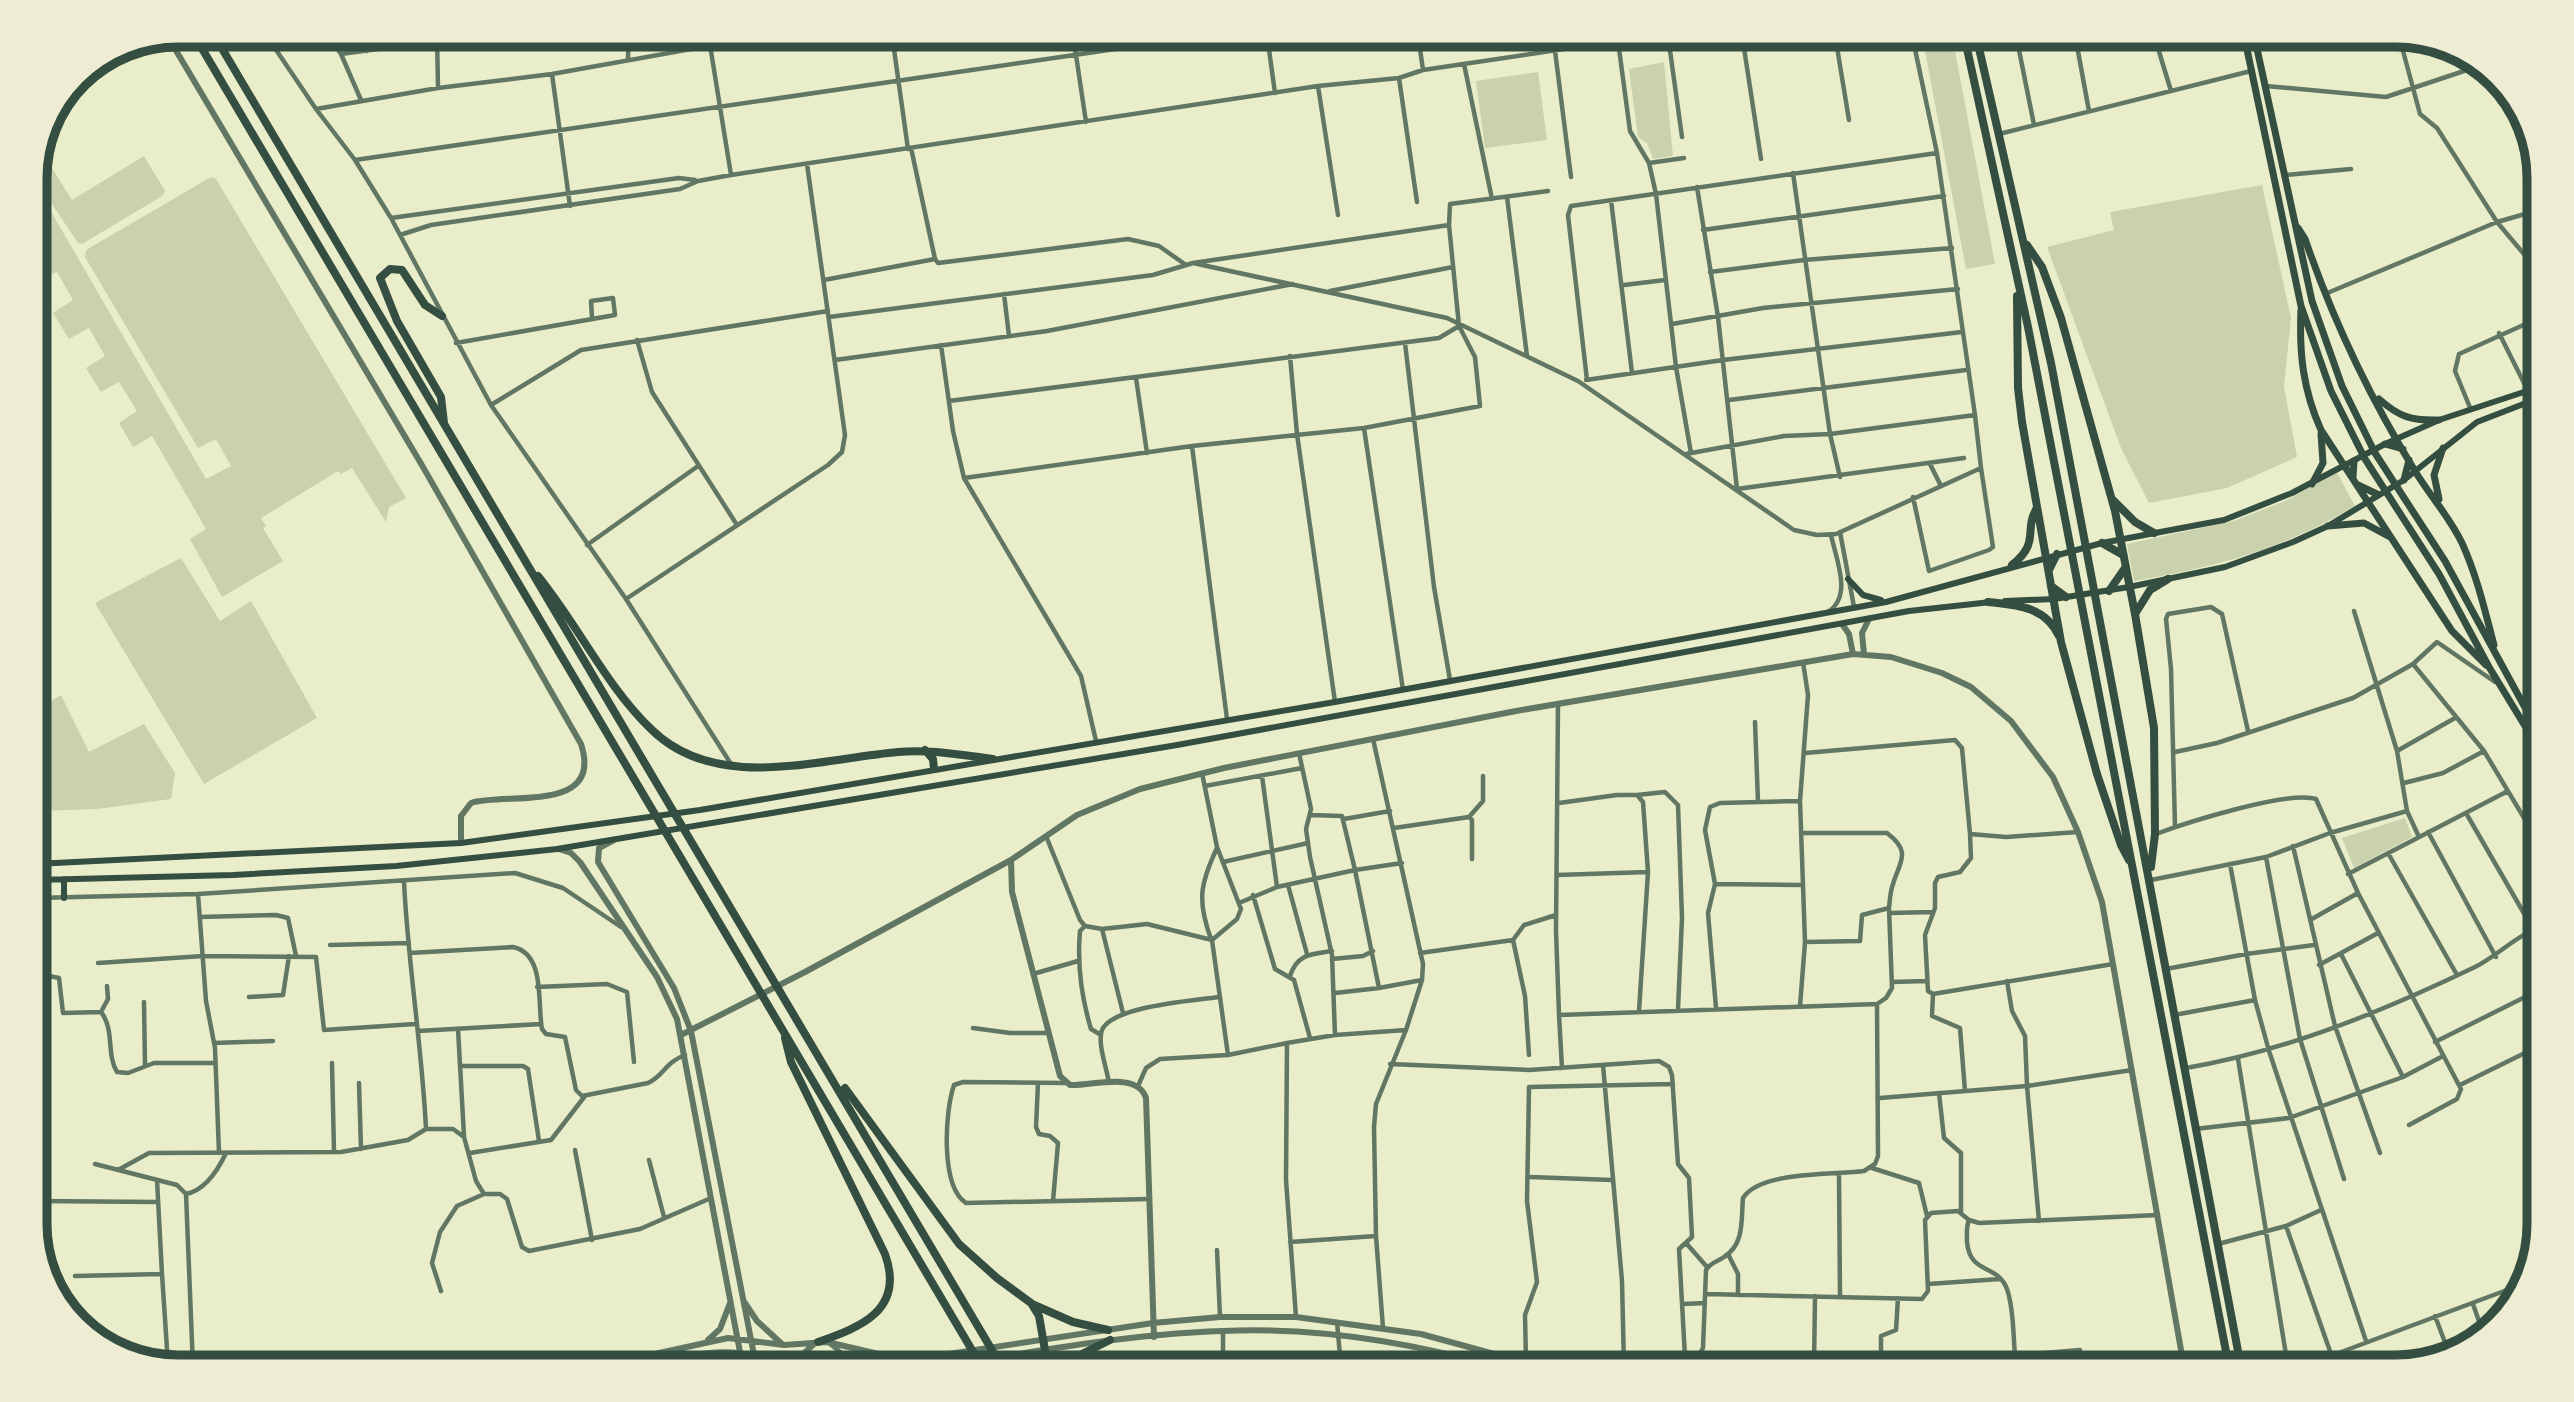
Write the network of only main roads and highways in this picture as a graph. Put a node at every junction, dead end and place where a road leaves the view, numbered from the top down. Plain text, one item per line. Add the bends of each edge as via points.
1 (201, 47) edge
2 (221, 47) edge
3 (1966, 47) edge
4 (1979, 47) edge
5 (2247, 47) edge
6 (2257, 47) edge
7 (2294, 223) junction
8 (2024, 240) junction
9 (2017, 274) junction
10 (2301, 306) junction
11 (442, 316) road end
12 (2526, 392) edge
13 (2373, 394) junction
14 (2526, 403) edge
15 (2439, 420) junction
16 (444, 426) junction
17 (2321, 429) junction
18 (2398, 438) junction
19 (2385, 444) junction
20 (2443, 448) junction
21 (2403, 449) junction
22 (2409, 459) junction
23 (2354, 461) junction
24 (2344, 466) junction
25 (2415, 472) junction
26 (2404, 480) junction
27 (2356, 483) junction
28 (2312, 484) junction
29 (2376, 494) junction
30 (2111, 498) junction
31 (2367, 500) junction
32 (2442, 506) junction
33 (2037, 508) junction
34 (2328, 526) junction
35 (2154, 533) junction
36 (2120, 540) junction
37 (2395, 541) junction
38 (2102, 543) junction
39 (2057, 554) junction
40 (521, 555) junction
41 (2123, 555) junction
42 (2045, 558) junction
43 (2012, 565) junction
44 (2125, 568) junction
45 (2049, 570) junction
46 (1849, 579) road end
47 (2168, 579) junction
48 (2052, 586) junction
49 (2129, 587) junction
50 (2109, 591) junction
51 (2066, 597) junction
52 (2054, 599) junction
53 (1886, 602) junction
54 (1987, 602) junction
55 (1828, 612) junction
56 (2135, 614) junction
57 (1830, 627) junction
58 (2062, 642) junction
59 (2499, 663) junction
60 (2489, 667) junction
61 (2527, 711) edge
62 (1175, 727) junction
63 (2527, 728) edge
64 (1177, 745) junction
65 (925, 750) junction
66 (993, 759) junction
67 (934, 769) junction
68 (48, 863) edge
69 (2134, 869) junction
70 (2150, 876) junction
71 (64, 879) junction
72 (48, 880) edge
73 (64, 898) road end
74 (781, 1025) junction
75 (812, 1041) junction
76 (1031, 1303) junction
77 (1108, 1330) road end
78 (1110, 1340) road end
79 (823, 1342) road end
80 (975, 1355) edge
81 (995, 1355) edge
82 (1042, 1355) edge
83 (1080, 1355) edge
84 (2227, 1355) edge
85 (2239, 1355) edge

1 - 74 highway
2 - 16 highway
3 - 9 highway
4 - 8 highway
5 - 10 main road
6 - 7 main road
7 - 13 main road
7 - 59 main road via 2322,332 2359,424 2445,561
8 - 30 highway via 2042,267 2061,318
8 - 70 highway
9 - 33 highway via 2018,388
9 - 69 highway
10 - 17 main road via 2301,363
10 - 60 main road via 2349,429 2462,611
11 - 16 highway via 425,305 402,271 390,269 380,278 397,321 441,397
12 - 15 main road
13 - 15 main road via 2402,417
13 - 18 main road
14 - 20 main road via 2477,422
15 - 18 main road
16 - 40 highway
17 - 24 main road
17 - 28 main road via 2323,463
18 - 19 main road
18 - 21 main road
19 - 21 main road
19 - 23 main road
20 - 25 main road
20 - 32 main road via 2434,475
21 - 22 main road
22 - 25 main road
22 - 26 main road
23 - 24 main road
23 - 27 main road
24 - 27 main road
24 - 28 main road
25 - 26 main road
25 - 32 main road
26 - 29 main road
27 - 29 main road
27 - 31 main road
28 - 35 main road via 2224,520
29 - 31 main road
30 - 35 highway
30 - 36 highway
31 - 34 main road
31 - 37 main road
32 - 59 main road via 2475,576
33 - 42 highway
33 - 43 highway via 2031,543
34 - 37 main road via 2364,523
34 - 47 main road via 2225,567
35 - 36 main road
36 - 38 main road
36 - 41 highway
37 - 60 main road via 2452,631
38 - 39 main road
38 - 41 highway
39 - 42 main road
39 - 45 highway
40 - 65 highway via 557,599 628,705 653,731 687,754 732,766 762,768
40 - 75 highway
41 - 44 highway
42 - 43 main road
42 - 45 highway
43 - 53 main road
44 - 49 highway
44 - 50 highway
45 - 48 highway
46 - 53 main road via 1863,595
47 - 49 main road
47 - 56 highway via 2150,590
48 - 51 highway
48 - 52 highway
49 - 50 main road
49 - 56 highway
50 - 51 main road
51 - 52 main road
52 - 54 main road
52 - 58 highway
53 - 55 main road
54 - 57 main road
54 - 58 highway via 2039,612
55 - 57 main road
55 - 62 main road
56 - 70 highway via 2154,728 2155,834
57 - 64 main road
58 - 69 highway via 2101,785
59 - 61 main road
60 - 63 main road
62 - 64 main road
62 - 66 main road
64 - 71 main road via 557,849 396,866
65 - 66 highway
65 - 67 highway
66 - 67 main road
67 - 68 main road via 699,810 461,843
69 - 84 highway
70 - 85 highway
71 - 72 main road
71 - 73 main road
74 - 79 highway via 792,1062 890,1273 885,1300 870,1320
74 - 80 highway
75 - 76 highway via 939,1220 978,1262
75 - 81 highway
76 - 77 highway via 1073,1322
76 - 82 highway via 1039,1316
78 - 83 highway

